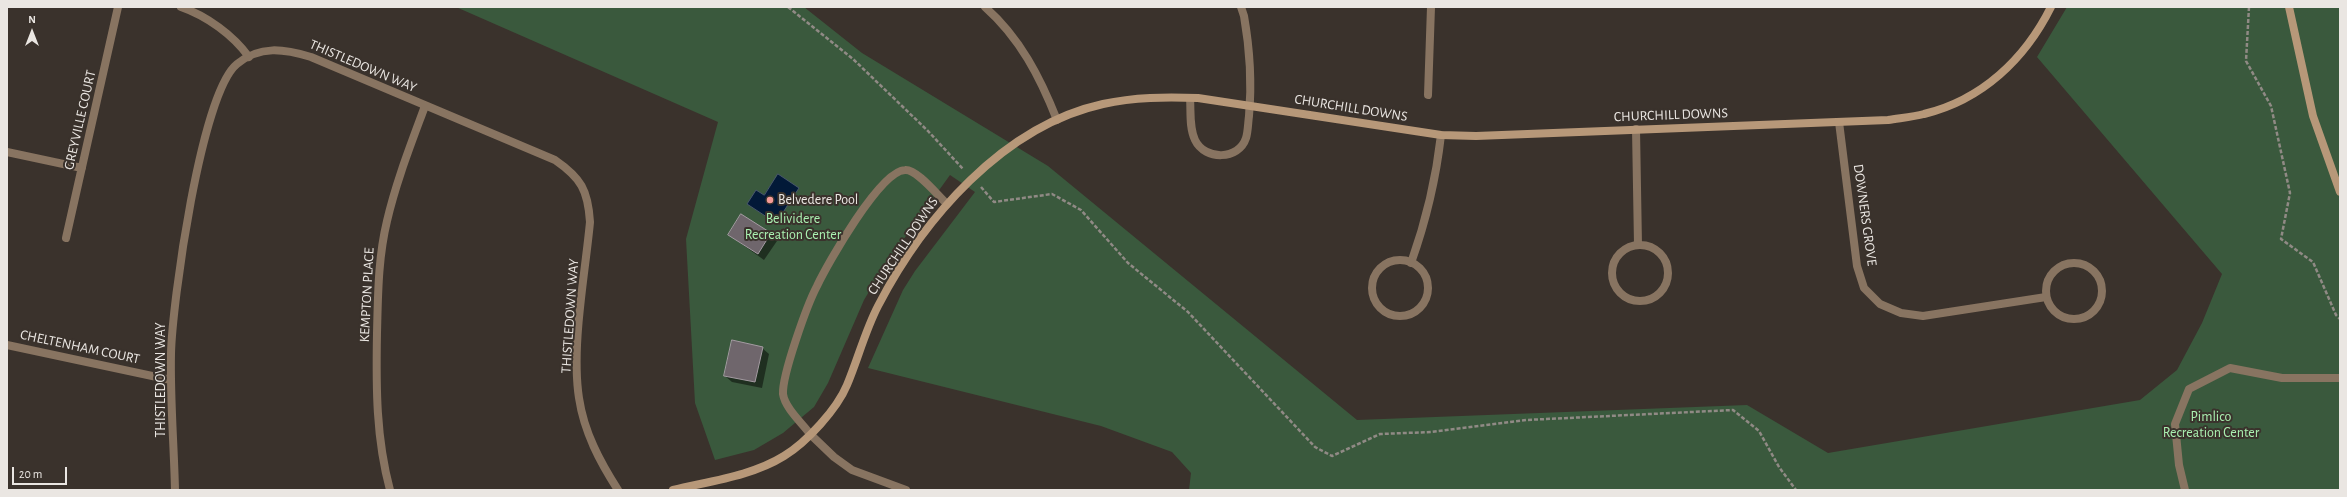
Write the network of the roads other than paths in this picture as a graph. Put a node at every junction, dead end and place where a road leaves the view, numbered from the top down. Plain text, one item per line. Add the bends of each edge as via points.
1 (118, 7) edge
2 (181, 7) edge
3 (985, 7) edge
4 (1241, 7) edge
5 (1431, 7) edge
6 (2050, 7) edge
7 (2289, 7) edge
8 (249, 56) junction
9 (1428, 95) dead end
10 (1190, 98) junction
11 (425, 106) junction
12 (1250, 106) junction
13 (1057, 120) junction
14 (1839, 122) junction
15 (1636, 129) junction
16 (1441, 135) junction
17 (7, 152) edge
18 (82, 168) junction
19 (2340, 192) edge
20 (947, 204) junction
21 (66, 238) dead end
22 (1638, 245) junction
23 (1411, 262) junction
24 (2046, 297) junction
25 (7, 345) edge
26 (2340, 378) edge
27 (171, 380) junction
28 (810, 434) junction
29 (175, 490) edge
30 (390, 490) edge
31 (618, 490) edge
32 (673, 490) edge
33 (906, 490) edge
34 (2185, 490) edge

1 - 18 street, GREYVILLE COURT
2 - 8 street via 219,28
3 - 13 street via 1003,23 1021,46
4 - 12 street via 1247,30 1251,72
5 - 9 street
6 - 14 street, CHURCHILL DOWNS via 2041,27 2017,60 1984,89 1924,114 1888,120
7 - 19 street via 2313,116
8 - 11 street, THISTLEDOWN WAY via 270,50 287,50 311,57
8 - 27 street, THISTLEDOWN WAY via 236,65 223,84 210,120 196,174 177,290
10 - 12 street, CHURCHILL DOWNS
10 - 12 street via 1195,141 1204,150 1216,155 1228,154 1239,148 1246,138
10 - 13 street, CHURCHILL DOWNS via 1164,96 1132,99 1101,105
11 - 30 street, KEMPTON PLACE via 395,190 379,263 377,423 383,465
11 - 31 street, THISTLEDOWN WAY via 555,160 573,173 583,187 589,202 590,222 578,343 579,398 594,447
12 - 16 street, CHURCHILL DOWNS
13 - 20 street, CHURCHILL DOWNS via 1022,140 972,178
14 - 15 street, CHURCHILL DOWNS
14 - 24 street, DOWNERS GROVE via 1857,266 1864,288 1880,304 1901,313 1923,316
15 - 16 street, CHURCHILL DOWNS via 1519,136
15 - 22 street
16 - 23 street via 1433,187
17 - 18 street
18 - 21 street, GREYVILLE COURT
20 - 28 street, CHURCHILL DOWNS via 897,273 877,307 846,386 834,406
20 - 28 street via 913,172 896,172 884,181 836,251 816,287 785,379 784,394 788,404
22 - 22 street via 1655,249 1666,262 1668,271 1664,288 1651,299 1642,301 1624,296 1617,289 1612,270 1620,253 1628,247
23 - 23 street via 1425,276 1428,285 1425,299 1416,311 1408,315 1388,314 1375,303 1372,294 1374,277 1385,264 1402,260
24 - 24 street via 2048,280 2053,273 2068,264 2077,263 2093,270 2101,286 2099,305 2084,318 2065,318 2056,314
25 - 27 street, CHELTENHAM COURT
26 - 34 street via 2282,378 2230,368 2189,389 2176,424 2179,465
27 - 29 street, THISTLEDOWN WAY
28 - 32 street, CHURCHILL DOWNS via 784,456 760,468
28 - 33 street via 852,470

